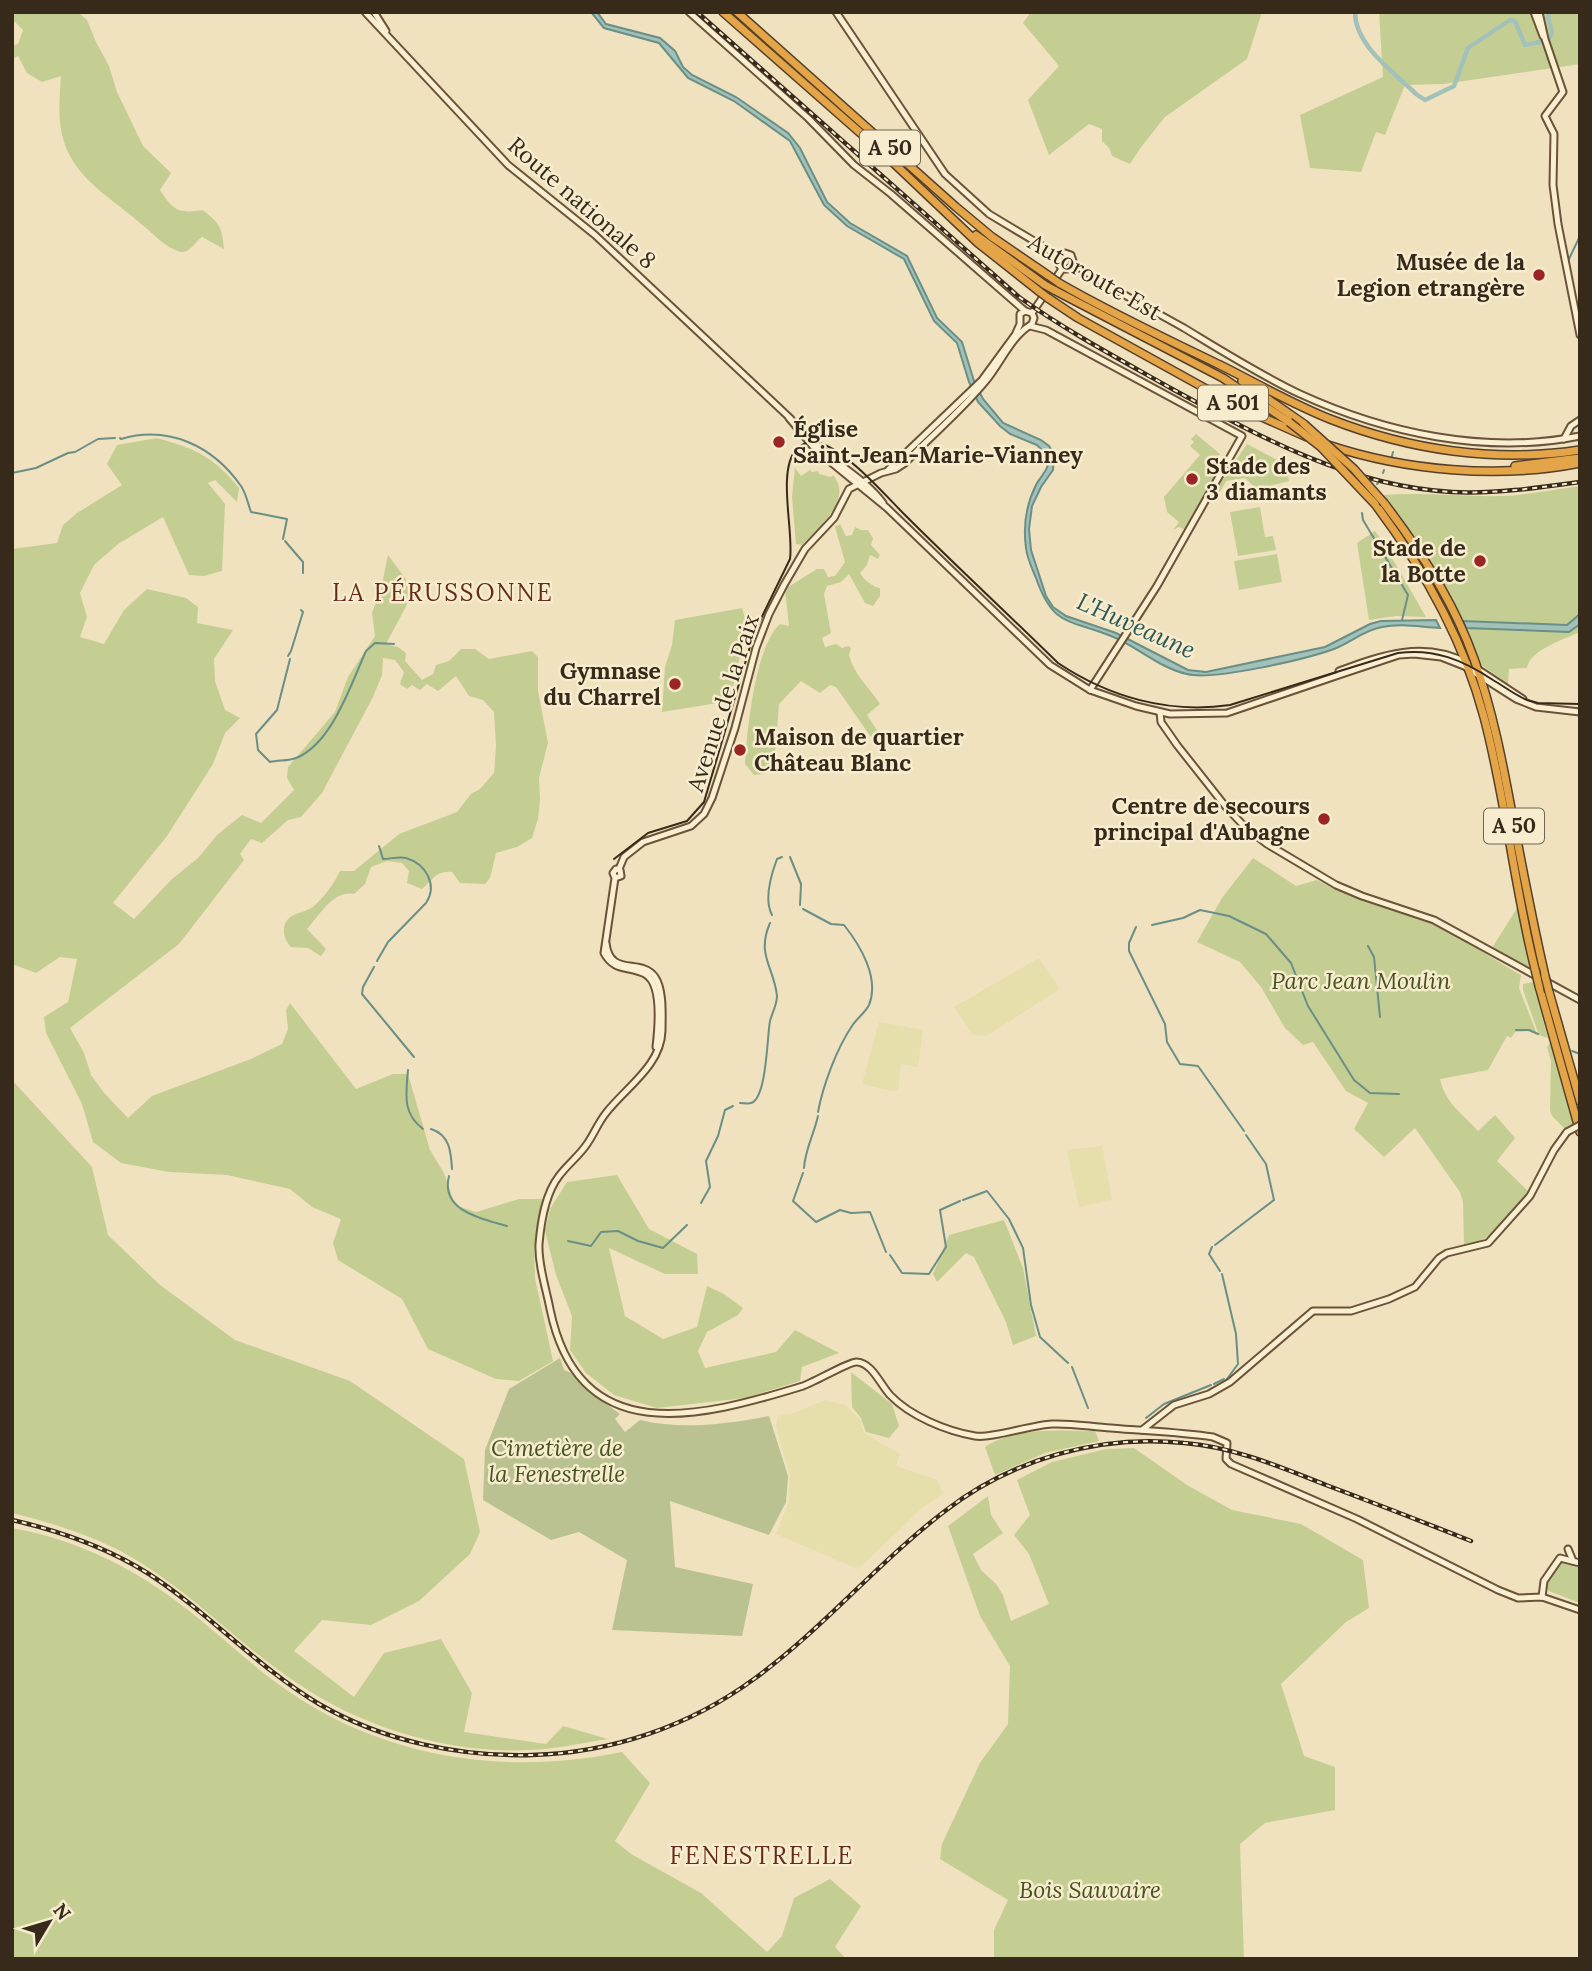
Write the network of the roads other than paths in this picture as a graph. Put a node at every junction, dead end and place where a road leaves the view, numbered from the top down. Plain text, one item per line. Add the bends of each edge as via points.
1 (365, 12) edge
2 (374, 12) edge
3 (689, 12) edge
4 (723, 12) edge
5 (737, 12) edge
6 (836, 12) edge
7 (1536, 12) edge
8 (394, 43) junction
9 (881, 152) joint
10 (1059, 256) junction
11 (1074, 264) junction
12 (1062, 269) junction
13 (1043, 289) junction
14 (1022, 313) junction
15 (1033, 316) junction
16 (1125, 318) junction
17 (1025, 326) junction
18 (1046, 330) junction
19 (1580, 335) edge
20 (1580, 421) edge
21 (1577, 437) edge
22 (1564, 439) junction
23 (1580, 448) edge
24 (1580, 458) edge
25 (1399, 461) junction
26 (1580, 463) edge
27 (860, 482) junction
28 (1482, 675) junction
29 (1090, 690) junction
30 (1160, 712) junction
31 (1580, 712) edge
32 (1580, 1000) edge
33 (1580, 1101) edge
34 (1580, 1125) edge
35 (1580, 1132) edge
36 (1143, 1430) junction
37 (1568, 1549) dead end
38 (1576, 1562) edge
39 (1542, 1597) junction
40 (1580, 1610) edge

1 - 8 street
2 - 8 street
3 - 14 street
4 - 9 highway, Autoroute Est / A 50
5 - 16 highway, Autoroute Est / A 50, bridge via 974,222 1059,283
6 - 10 street via 945,174 989,214
7 - 19 street via 1563,92 1545,116 1554,134 1558,224
8 - 27 street, Route nationale 8 via 508,165 595,235 819,449
9 - 13 highway, Autoroute Est / A 501 via 978,243
10 - 11 street via 1071,255
10 - 12 street
11 - 12 street
11 - 22 street via 1272,379 1345,413 1458,439 1519,443
12 - 15 street
13 - 25 highway, Autoroute Est / A 501, bridge via 1048,298 1078,318 1276,425 1339,448
13 - 35 highway, A 50, bridge via 1054,290 1223,379 1289,422 1321,447 1401,538 1462,651 1484,716 1525,926
14 - 15 street
14 - 17 street
15 - 17 street
15 - 18 street
16 - 23 highway, Autoroute Est / A 501 via 1329,419 1404,442 1500,456
16 - 28 highway, A 50, bridge via 1242,381 1304,424 1354,469 1410,536 1433,573
17 - 18 street
17 - 27 street via 983,382 905,463
18 - 29 street via 1242,436 1157,586
20 - 21 street via 1574,428
20 - 22 street
21 - 22 street
24 - 25 highway, A 501 via 1504,466
25 - 26 highway via 1470,471 1538,470
27 - 29 street, Route nationale 8 via 1050,665
27 - 36 street, Avenue de la Paix via 845,492 834,518 805,549 769,614 704,814 691,826 643,842 624,857 619,869 622,875 615,878 607,952 614,961 654,976 660,990 662,1032 647,1069 604,1115 547,1197 539,1245 556,1335 579,1377 607,1400 632,1410 660,1414 706,1410 826,1377 849,1362 865,1364 904,1407 936,1425 978,1437 1052,1423
28 - 30 street, Route nationale 8 via 1464,663 1414,654 1227,713
28 - 31 street, Route nationale 8 via 1528,704
28 - 33 highway, A 50, bridge via 1545,976
29 - 30 street, Route nationale 8
30 - 32 street via 1161,722 1226,807 1267,844 1336,885 1434,920
34 - 36 street, bridge via 1567,1132 1530,1196 1488,1243 1447,1253 1415,1287 1389,1299 1351,1311 1313,1311 1230,1382 1174,1405
36 - 39 street via 1213,1437 1227,1443 1226,1459 1231,1464 1357,1519 1494,1588 1518,1598
37 - 38 street
38 - 39 street via 1562,1557 1544,1581
39 - 40 street

